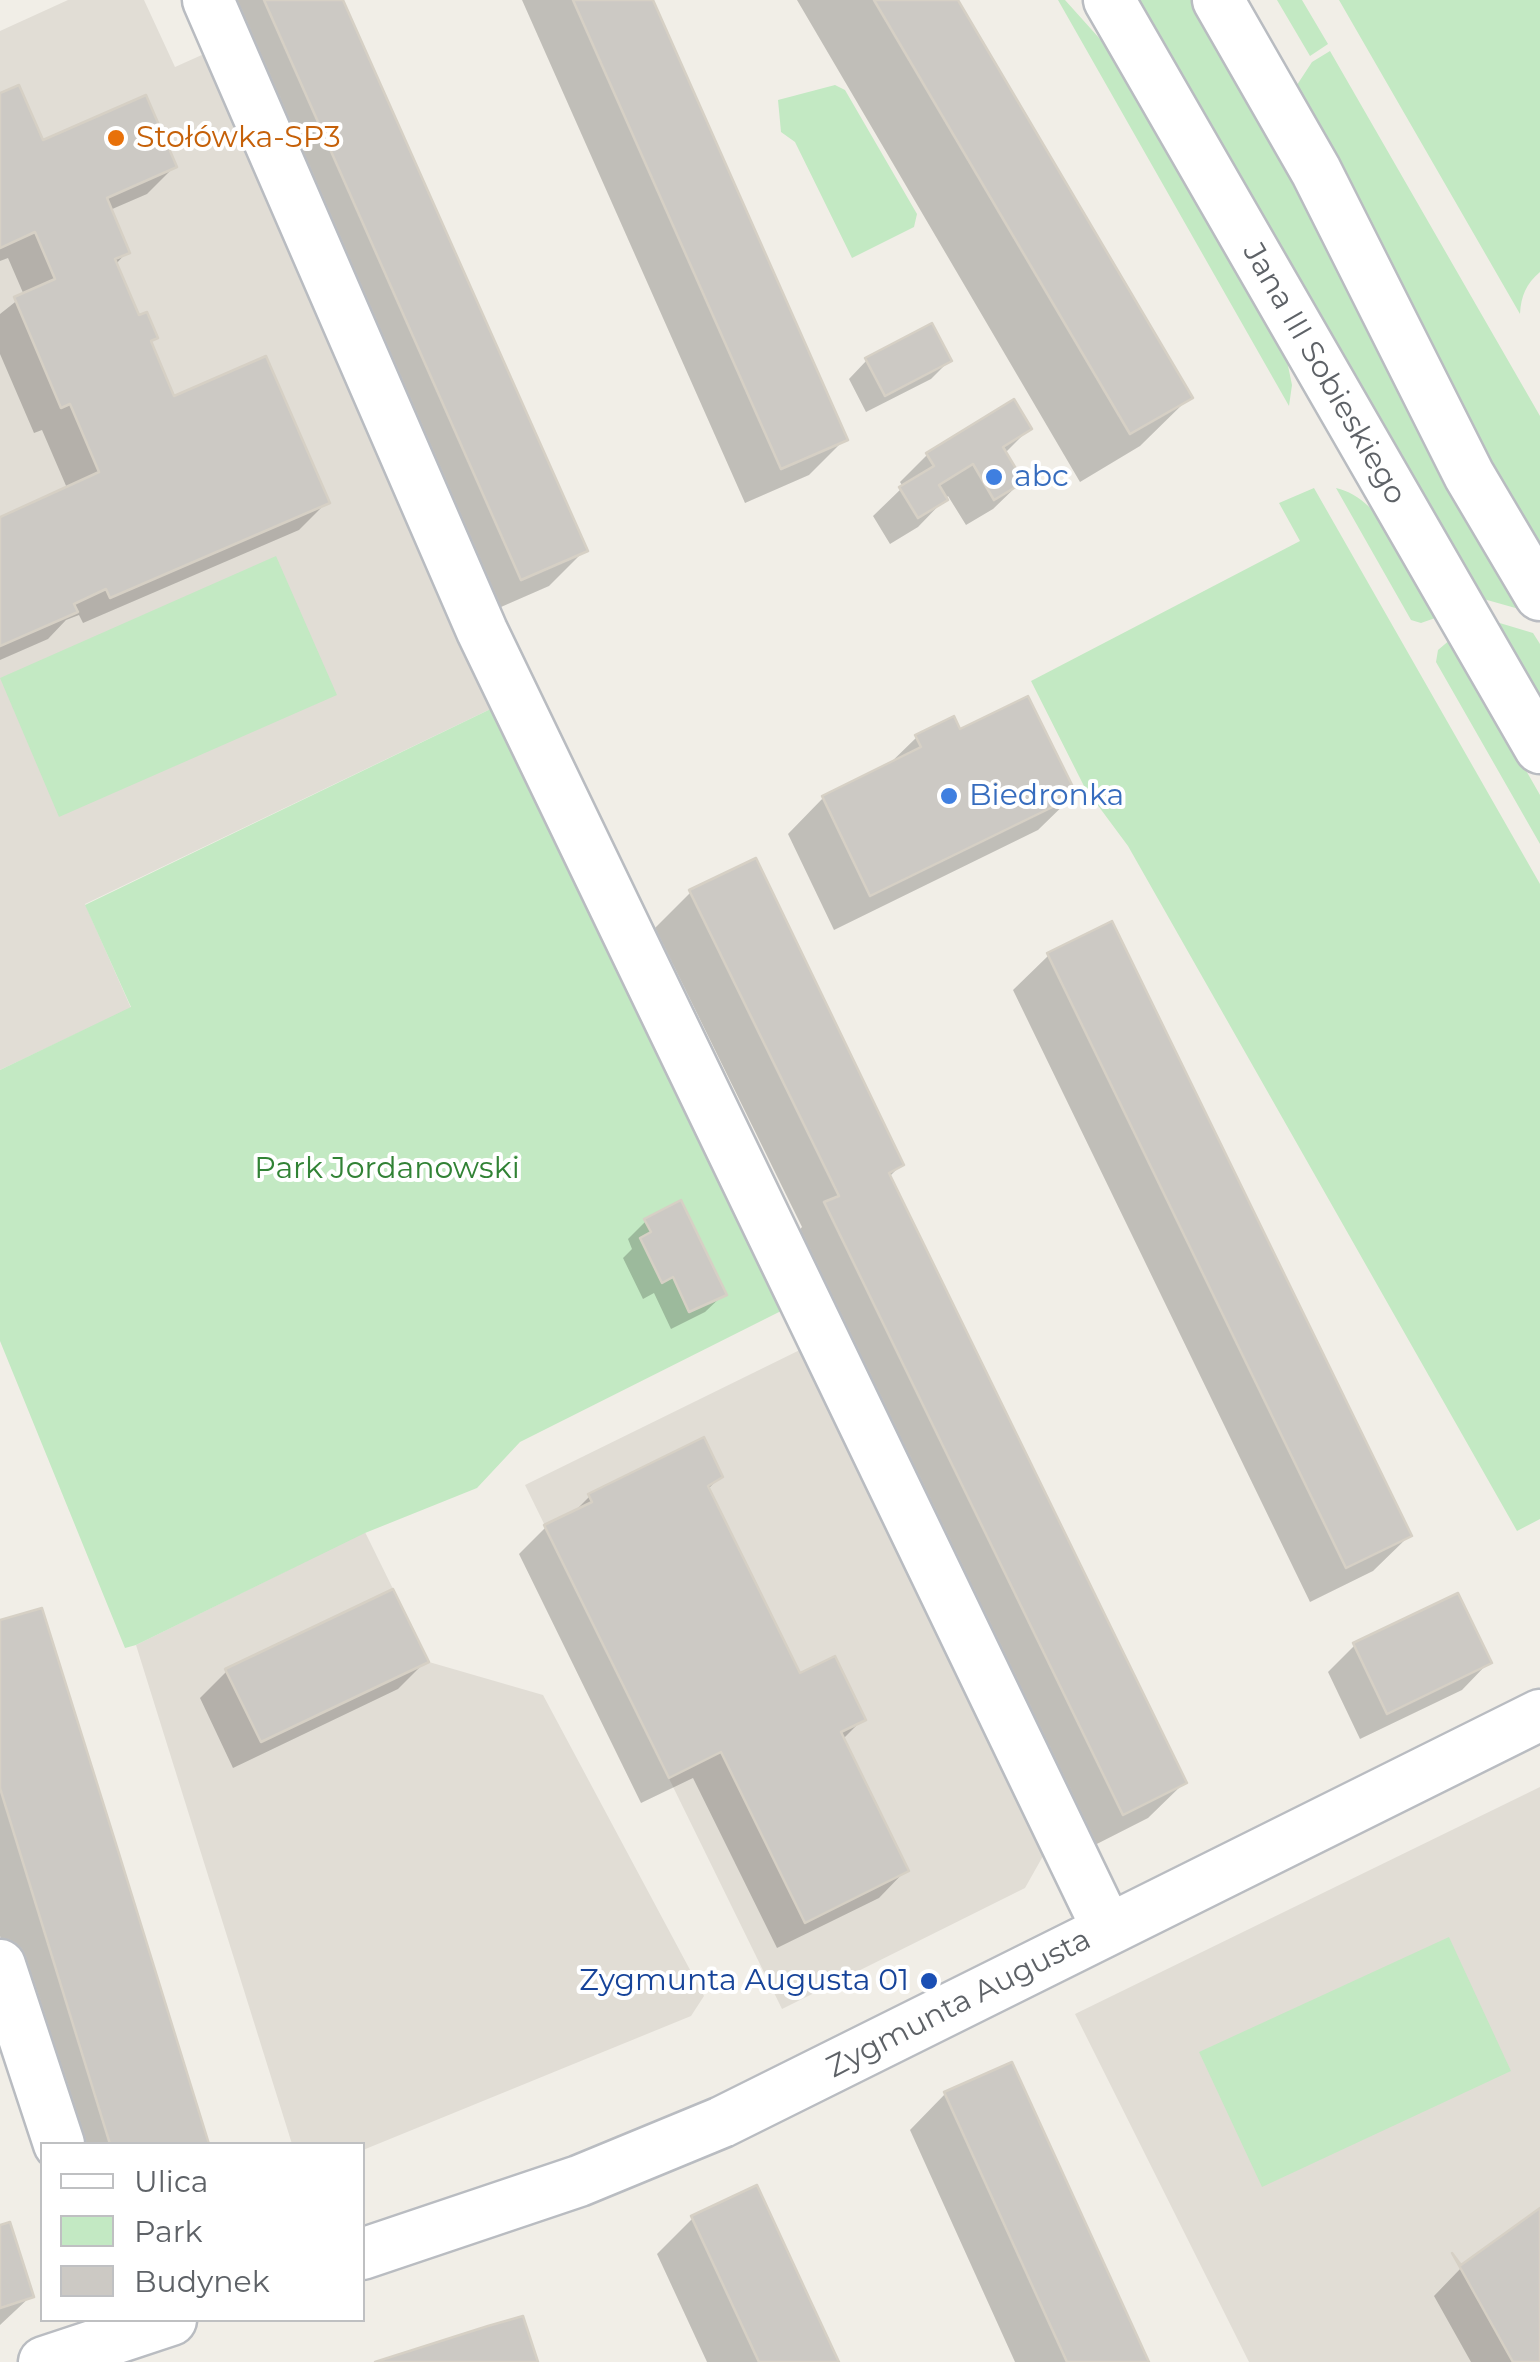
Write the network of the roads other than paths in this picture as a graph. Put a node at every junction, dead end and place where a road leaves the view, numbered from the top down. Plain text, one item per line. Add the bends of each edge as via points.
1 (208, 0) edge
2 (1110, 0) edge
3 (1218, 0) edge
4 (1540, 595) edge
5 (1540, 748) edge
6 (1540, 1716) edge
7 (1108, 1930) junction
8 (0, 1964) edge
9 (58, 2142) edge
10 (365, 2253) edge
11 (157, 2322) edge
12 (118, 2328) edge
13 (44, 2362) edge

1 - 7 street via 482,631
2 - 5 street, Jana III Sobieskiego
3 - 4 street via 1316,171 1469,475
6 - 7 street, Zygmunta Augusta
7 - 10 street, Zygmunta Augusta via 722,2122 578,2182
8 - 9 street
11 - 12 street
12 - 13 street

